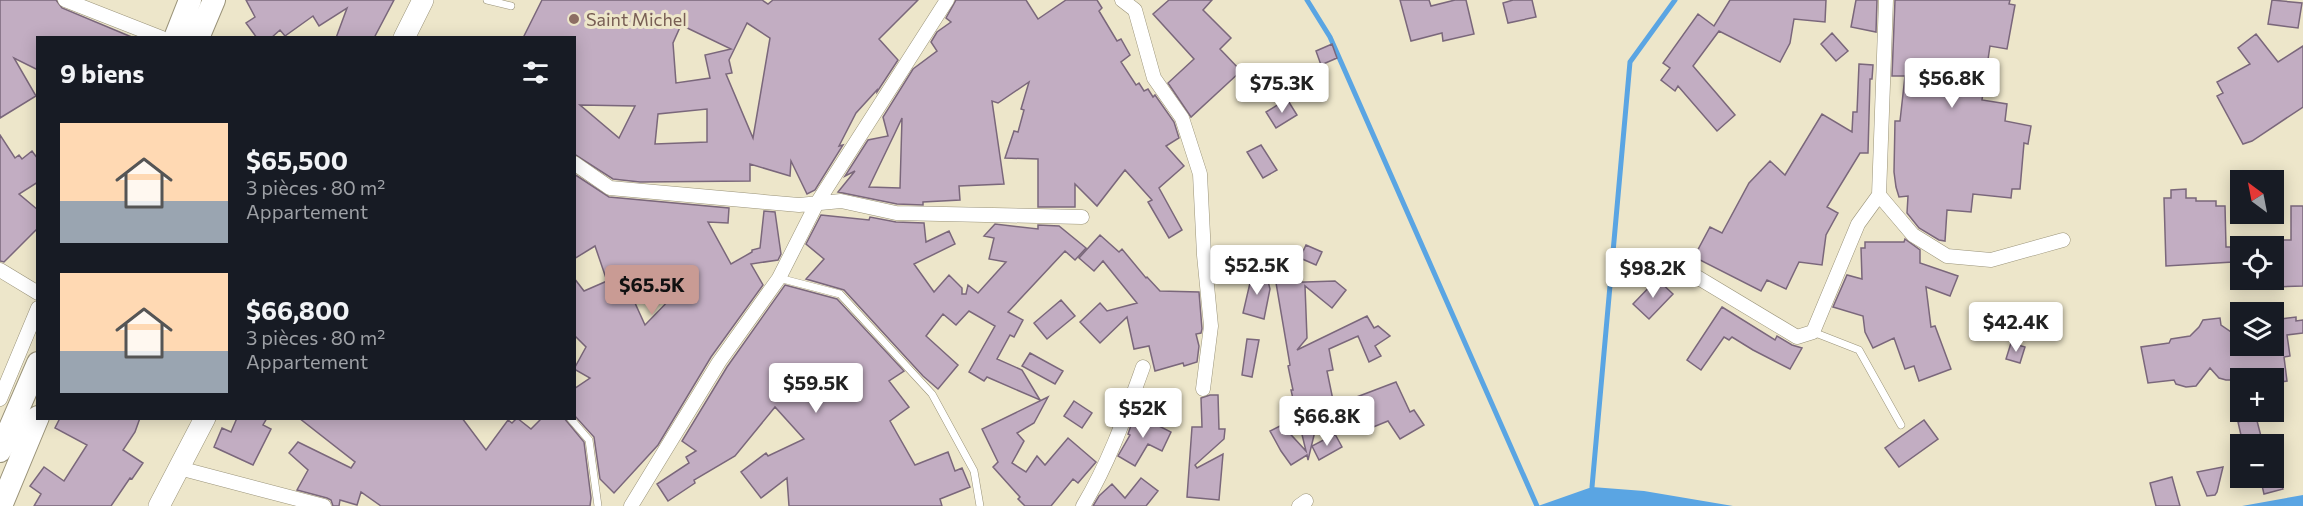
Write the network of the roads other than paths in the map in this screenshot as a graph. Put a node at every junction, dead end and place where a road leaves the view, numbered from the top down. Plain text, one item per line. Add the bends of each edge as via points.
1 (65, 0) edge
2 (190, 0) edge
3 (213, 0) edge
4 (423, 0) edge
5 (487, 0) edge
6 (947, 0) edge
7 (1122, 0) edge
8 (1886, 0) edge
9 (511, 6) dead end
10 (157, 36) edge
11 (176, 36) edge
12 (199, 36) edge
13 (405, 36) edge
14 (576, 164) edge
15 (1879, 195) junction
16 (817, 203) junction
17 (1082, 217) dead end
18 (2063, 240) dead end
19 (0, 270) edge
20 (1687, 271) dead end
21 (779, 278) junction
22 (36, 292) edge
23 (36, 313) edge
24 (1813, 332) junction
25 (1143, 367) dead end
26 (36, 368) edge
27 (1203, 390) dead end
28 (0, 399) edge
29 (37, 420) edge
30 (205, 420) edge
31 (572, 420) edge
32 (1901, 425) dead end
33 (0, 451) edge
34 (179, 468) junction
35 (1, 506) edge
36 (159, 506) edge
37 (324, 506) edge
38 (598, 506) edge
39 (631, 506) edge
40 (980, 506) edge
41 (1083, 506) edge

1 - 10 street
2 - 11 highway
3 - 12 highway
4 - 13 main road
5 - 9 lane
6 - 16 street
7 - 27 street via 1135,10 1154,78 1182,118 1200,174 1210,326
8 - 15 street
14 - 16 street via 610,189 799,205
15 - 18 street via 1913,235 1947,256 1991,260
15 - 24 street via 1858,224
16 - 17 street via 841,201 896,213
16 - 21 street
19 - 22 street
20 - 24 street via 1797,337
21 - 39 street via 719,362
21 - 40 lane via 840,294 932,394 974,471
23 - 28 street
24 - 32 lane via 1859,350
25 - 41 street via 1124,420
26 - 33 highway
29 - 35 highway
30 - 34 main road
31 - 38 lane via 589,440
34 - 36 main road
34 - 37 street

